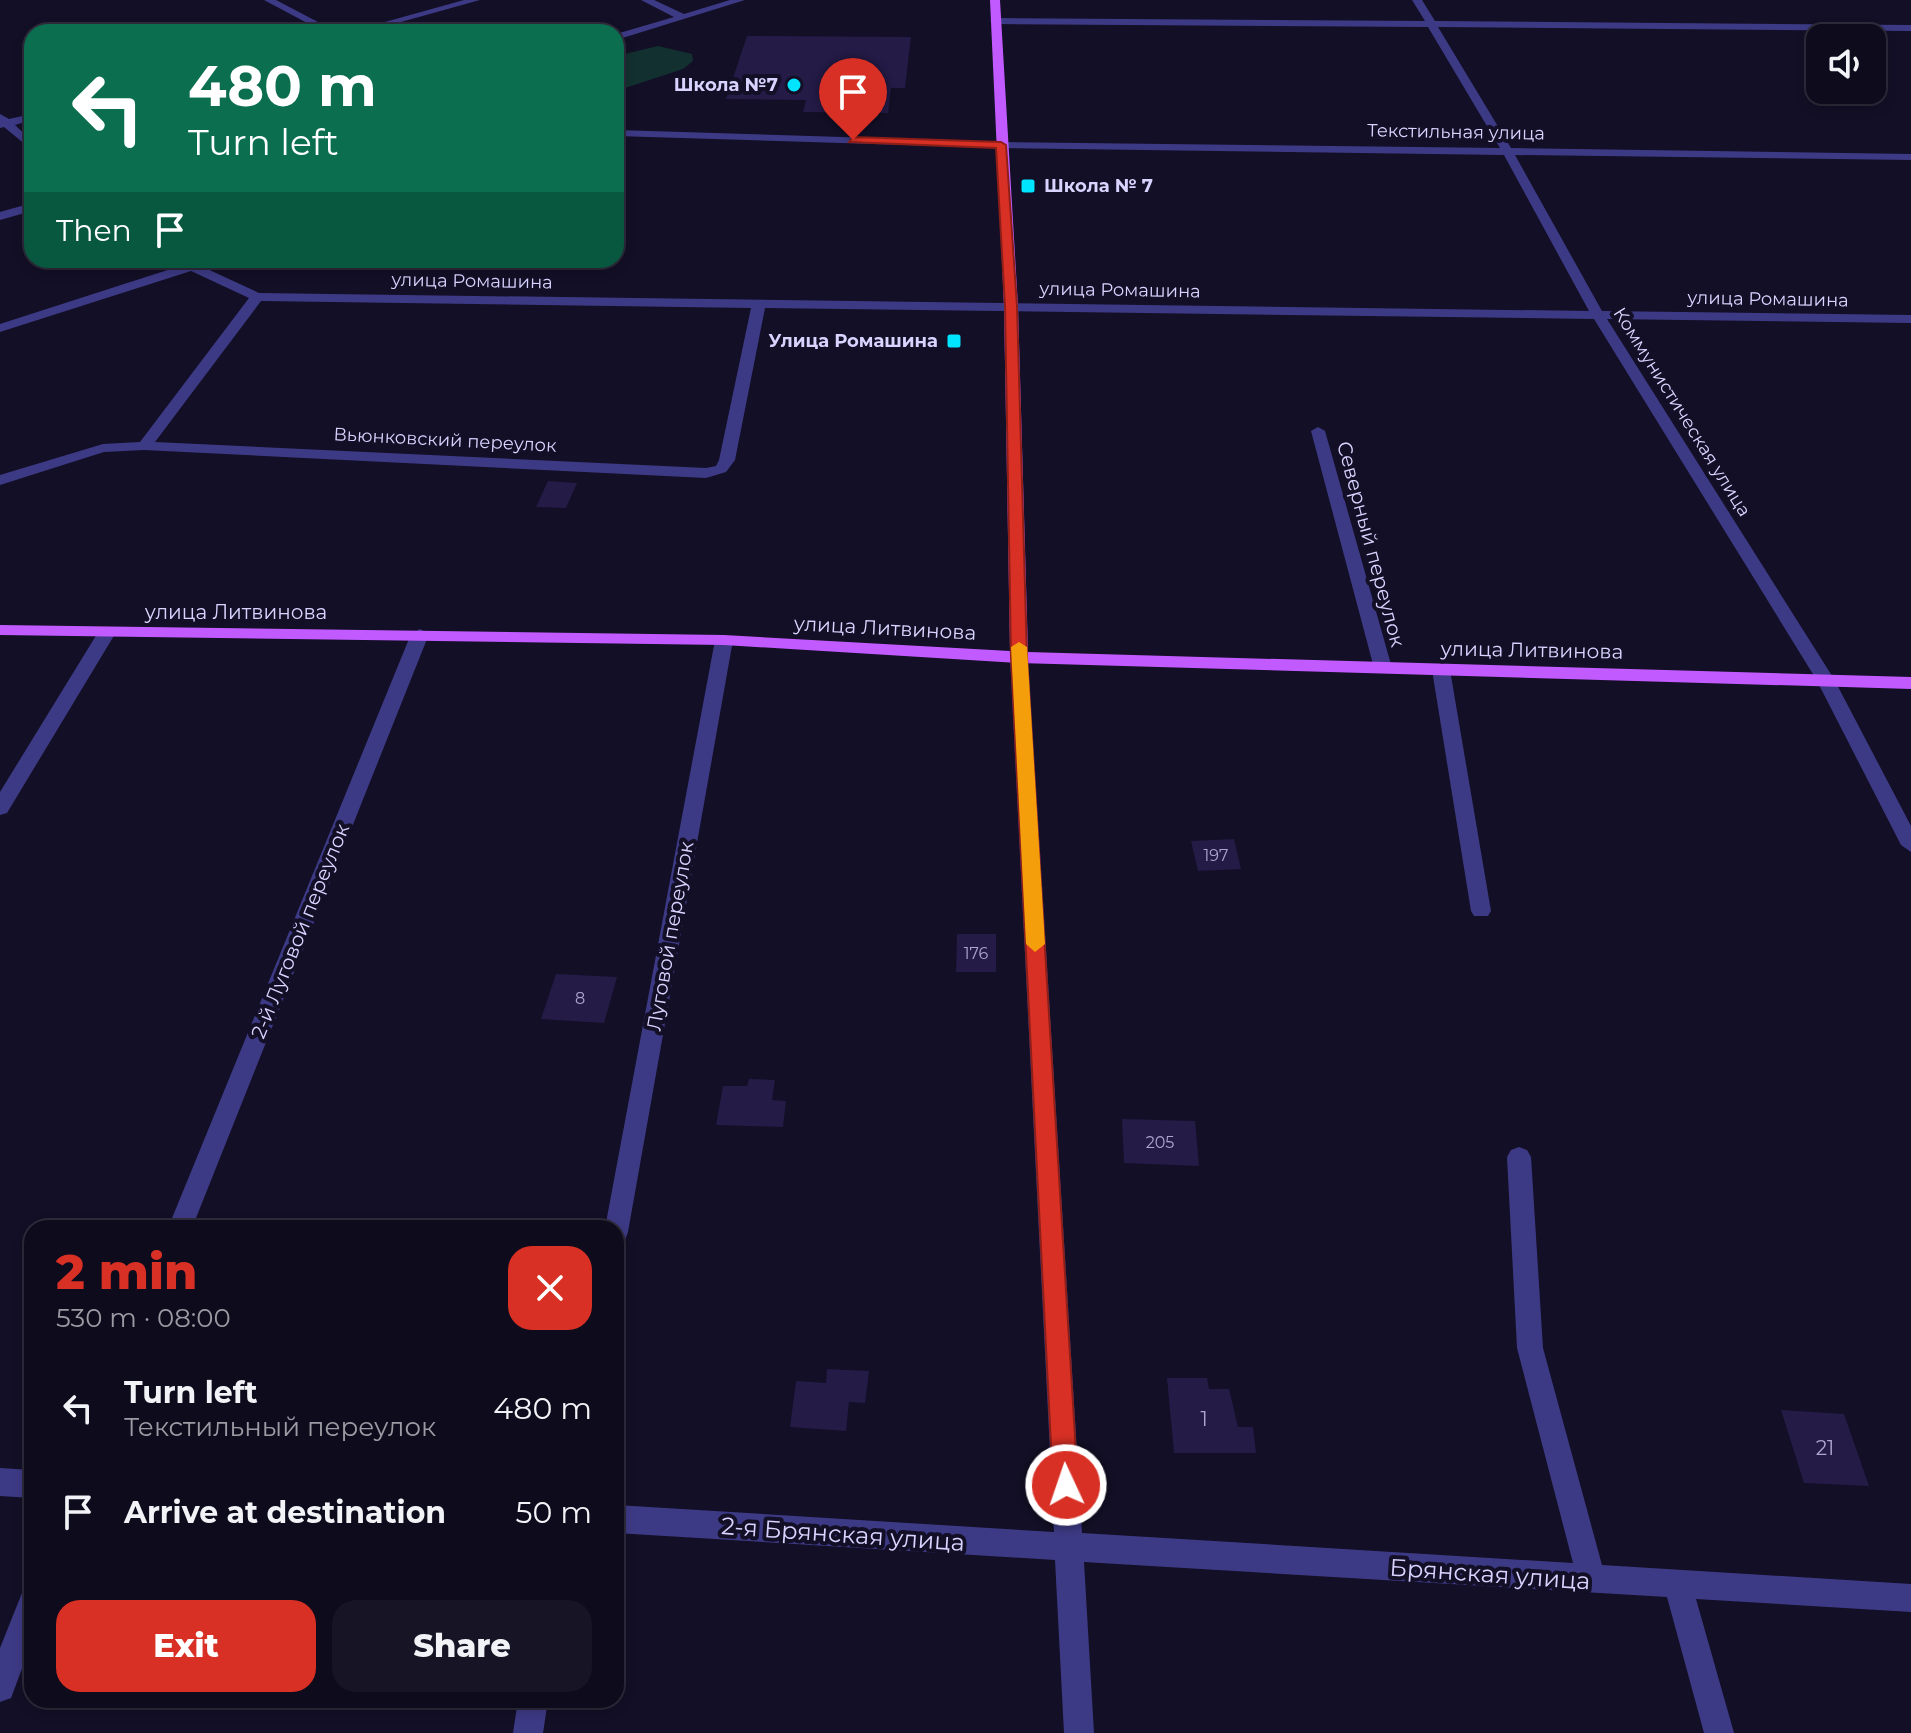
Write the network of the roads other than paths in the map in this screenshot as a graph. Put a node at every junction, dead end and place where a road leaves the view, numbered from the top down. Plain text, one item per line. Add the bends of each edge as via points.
1 (269, 0) edge
2 (475, 0) edge
3 (646, 0) edge
4 (740, 0) edge
5 (995, 0) edge
6 (1417, 0) edge
7 (683, 17) junction
8 (995, 21) junction
9 (316, 24) edge
10 (384, 24) edge
11 (1431, 25) junction
12 (1911, 28) edge
13 (624, 35) edge
14 (24, 118) edge
15 (3, 122) edge
16 (624, 133) edge
17 (24, 140) edge
18 (1001, 145) junction
19 (1507, 151) junction
20 (1911, 157) edge
21 (24, 209) edge
22 (0, 216) edge
23 (172, 268) edge
24 (193, 268) edge
25 (257, 297) junction
26 (759, 303) junction
27 (1011, 306) junction
28 (1598, 315) junction
29 (1911, 319) edge
30 (0, 328) edge
31 (1318, 431) dead end
32 (144, 446) junction
33 (0, 480) edge
34 (0, 630) edge
35 (106, 634) junction
36 (420, 634) junction
37 (724, 640) junction
38 (1019, 657) junction
39 (1383, 668) junction
40 (1441, 670) junction
41 (1825, 679) junction
42 (1911, 683) edge
43 (0, 808) edge
44 (1911, 845) edge
45 (1481, 911) dead end
46 (1519, 1157) dead end
47 (183, 1220) edge
48 (618, 1220) edge
49 (0, 1482) edge
50 (24, 1484) edge
51 (624, 1520) edge
52 (1069, 1548) junction
53 (1592, 1581) junction
54 (1678, 1586) junction
55 (1911, 1598) edge
56 (24, 1624) edge
57 (0, 1687) edge
58 (532, 1708) edge
59 (528, 1733) edge
60 (1079, 1733) edge
61 (1719, 1733) edge

1 - 9 street
2 - 10 street
3 - 7 street
4 - 7 street
5 - 8 main road
6 - 11 street, Коммунистическая улица
7 - 13 street
8 - 11 street
8 - 18 main road
11 - 12 street
11 - 19 street, Коммунистическая улица
14 - 15 street
15 - 17 street
16 - 18 street, Текстильная улица
18 - 19 street, Текстильная улица
18 - 27 main road
19 - 20 street, Текстильная улица
19 - 28 street, Коммунистическая улица
21 - 22 street
23 - 30 street
24 - 25 street, улица Ромашина
25 - 26 street, улица Ромашина
25 - 32 street
26 - 27 street, улица Ромашина
26 - 32 street, Вьюнковский переулок via 727,460 721,469 706,473
27 - 28 street, улица Ромашина
27 - 38 main road
28 - 29 street, улица Ромашина
28 - 41 street, Коммунистическая улица
31 - 39 street, Северный переулок
32 - 33 street, Вьюнковский переулок via 103,448
34 - 35 main road, улица Литвинова
35 - 36 main road, улица Литвинова
35 - 43 street
36 - 37 main road, улица Литвинова
36 - 47 street, 2-й Луговой переулок
37 - 38 main road, улица Литвинова
37 - 48 street, Луговой переулок
38 - 39 main road, улица Литвинова
38 - 52 street
39 - 40 main road, улица Литвинова
40 - 41 main road, улица Литвинова
40 - 45 street
41 - 42 main road, улица Литвинова
41 - 44 street, Коммунистическая улица
46 - 53 street via 1530,1348
49 - 50 street
51 - 52 street, 2-я Брянская улица
52 - 53 street, Брянская улица
52 - 60 street
53 - 54 street, Брянская улица
54 - 55 street, Брянская улица
54 - 61 street
56 - 57 street
58 - 59 street

